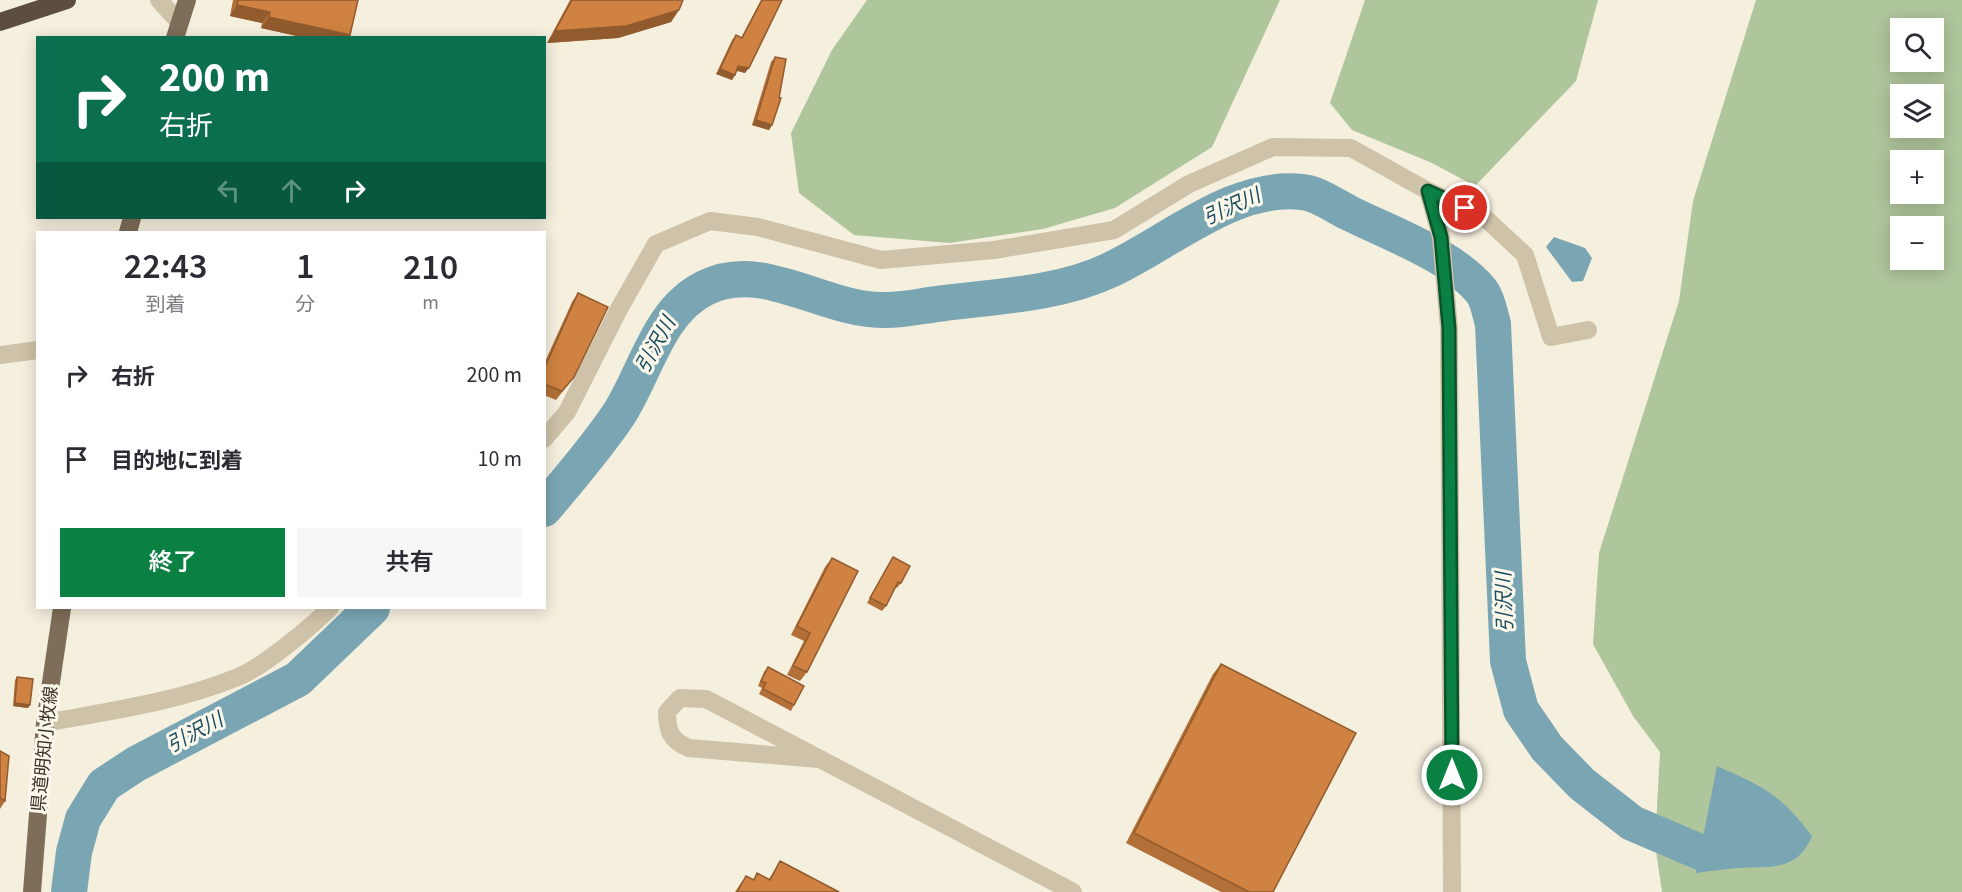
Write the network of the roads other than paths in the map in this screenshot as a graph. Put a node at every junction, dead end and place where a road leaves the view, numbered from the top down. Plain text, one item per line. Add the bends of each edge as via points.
1 (159, 0) edge
2 (187, 0) edge
3 (62, 2) edge
4 (0, 22) edge
5 (177, 30) edge
6 (1428, 191) junction
7 (1588, 330) dead end
8 (36, 350) edge
9 (0, 355) edge
10 (546, 437) edge
11 (62, 609) edge
12 (329, 609) edge
13 (45, 723) junction
14 (819, 759) junction
15 (32, 892) edge
16 (1074, 892) edge
17 (1452, 892) edge

1 - 5 street
2 - 5 main road
3 - 4 highway
6 - 7 street via 1484,217 1525,255 1551,337
6 - 10 street via 1351,148 1273,147 1189,184 1114,230 994,250 881,260 758,227 710,221 656,244 567,412
6 - 17 street via 1441,237 1449,328
8 - 9 street
11 - 13 main road, 県道明知小牧線
12 - 13 street via 240,676 164,701
13 - 15 main road, 県道明知小牧線
14 - 14 street via 689,748 676,743 667,728 667,712 680,698 706,699
14 - 16 street

